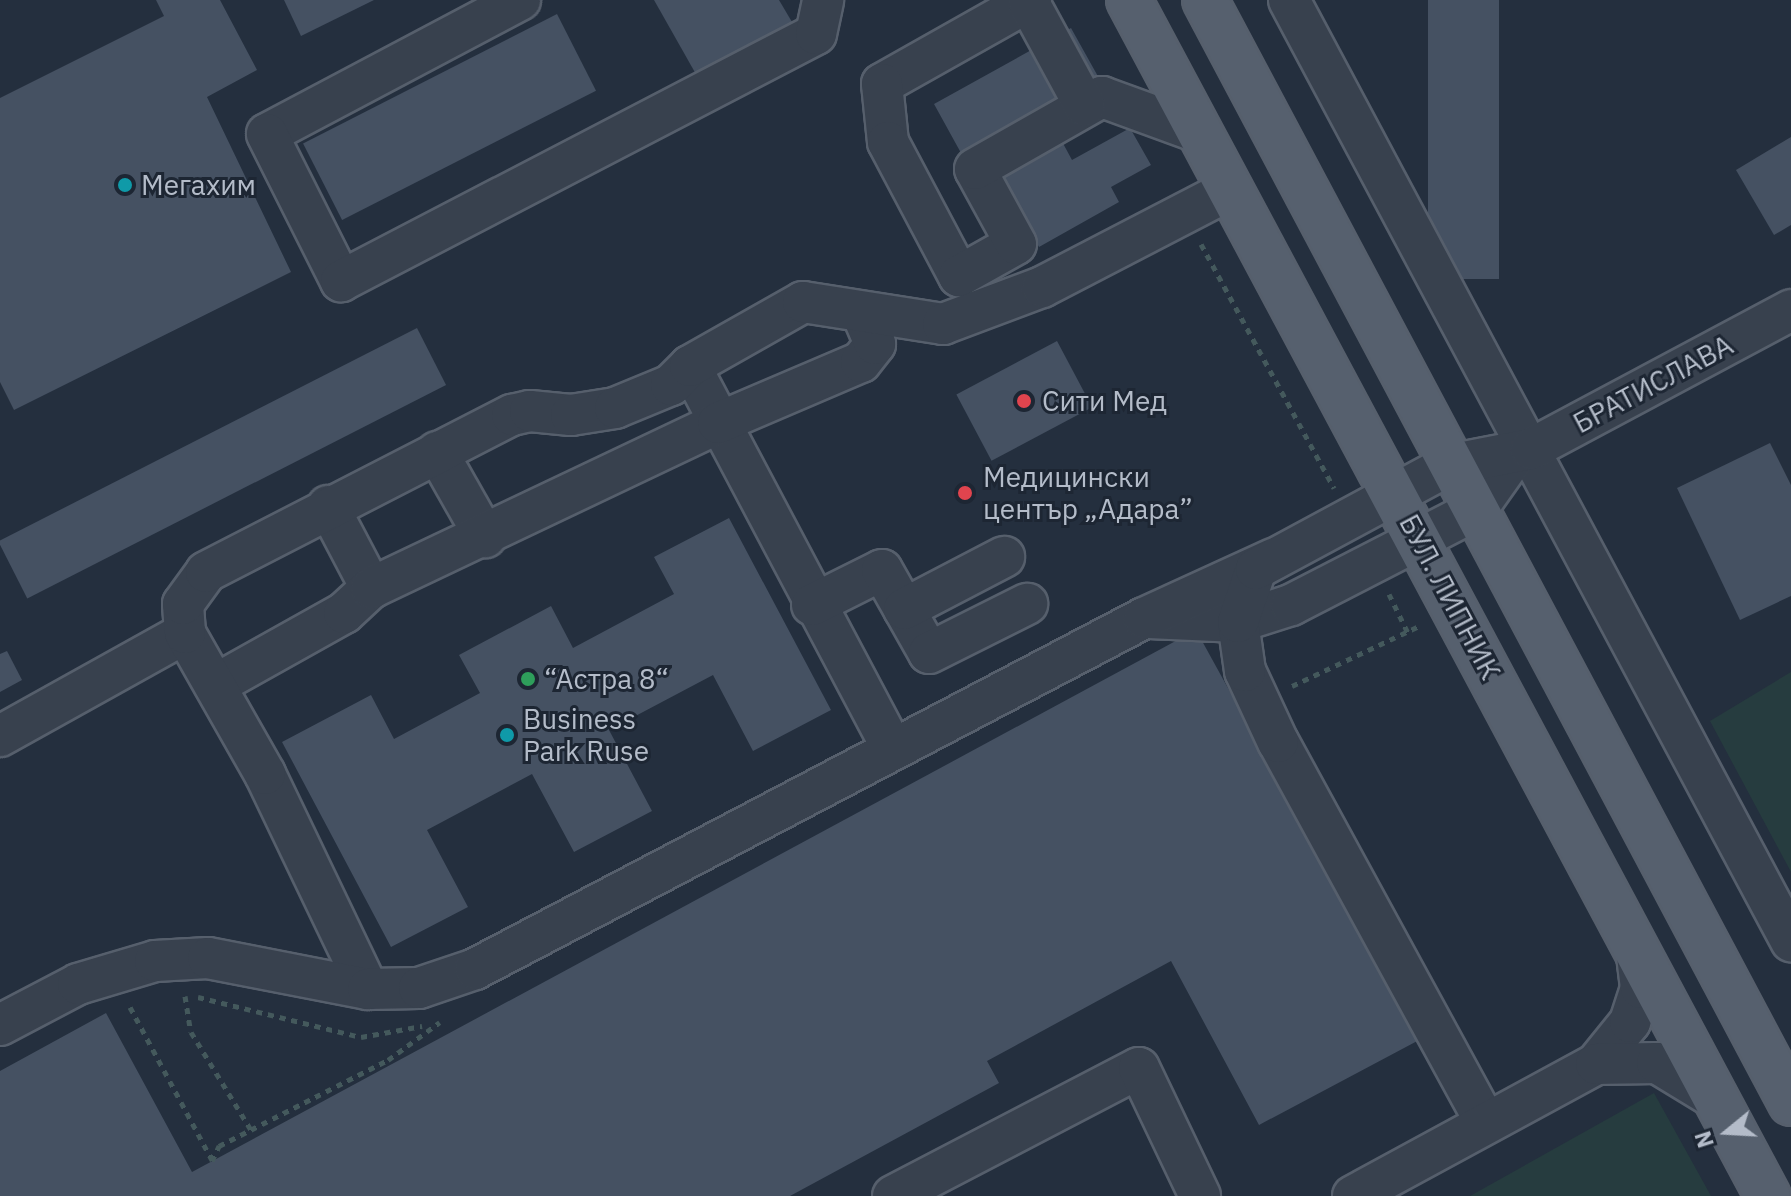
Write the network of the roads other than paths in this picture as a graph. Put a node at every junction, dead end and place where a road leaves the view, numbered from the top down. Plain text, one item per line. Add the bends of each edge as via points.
1 (520, 0) edge
2 (823, 0) edge
3 (1129, 0) edge
4 (1205, 0) edge
5 (1289, 0) edge
6 (1030, 2) edge
7 (1085, 106) junction
8 (1201, 133) junction
9 (1231, 189) junction
10 (862, 314) junction
11 (1789, 315) edge
12 (690, 366) junction
13 (718, 423) junction
14 (437, 452) junction
15 (1523, 452) junction
16 (1449, 465) junction
17 (1393, 492) junction
18 (328, 506) junction
19 (1476, 510) junction
20 (485, 537) junction
21 (1419, 537) junction
22 (1004, 557) dead end
23 (1273, 559) junction
24 (371, 588) junction
25 (1027, 604) dead end
26 (812, 605) junction
27 (904, 609) junction
28 (1144, 618) junction
29 (1238, 622) junction
30 (185, 633) junction
31 (215, 685) junction
32 (0, 736) edge
33 (893, 750) junction
34 (1791, 941) edge
35 (1636, 947) junction
36 (368, 989) junction
37 (0, 1025) edge
38 (1596, 1064) junction
39 (1718, 1100) junction
40 (1791, 1103) edge
41 (1486, 1123) junction
42 (893, 1196) edge
43 (1200, 1196) edge
44 (1353, 1196) edge
45 (1768, 1196) edge

1 - 2 street via 267,134 341,281 816,34
3 - 8 main road, БУЛ. ЛИПНИК
4 - 16 main road
5 - 15 street
6 - 7 street
6 - 7 street via 882,84 888,142 959,276 1016,244 975,169
7 - 8 street via 1102,97
8 - 9 main road, БУЛ. ЛИПНИК
9 - 10 street via 1042,287 943,324
9 - 17 main road, БУЛ. ЛИПНИК
10 - 12 street via 839,304 803,302
10 - 13 street via 875,344 861,362
11 - 15 street, БРАТИСЛАВА
12 - 13 street
12 - 14 street via 671,385 615,408 571,415 521,413
13 - 20 street
13 - 26 street
14 - 18 street
14 - 20 street
15 - 16 street
15 - 19 street
15 - 34 street
16 - 17 street
16 - 19 main road
17 - 21 main road, БУЛ. ЛИПНИК
17 - 23 street
18 - 24 street
18 - 30 street via 206,572 183,604
19 - 21 street
19 - 40 main road
20 - 24 street
21 - 29 street via 1291,605
21 - 35 main road, БУЛ. ЛИПНИК
22 - 27 street
23 - 28 street
23 - 29 street via 1256,569
24 - 31 street via 344,613
25 - 27 street via 929,653
26 - 27 street via 882,570
26 - 33 street
28 - 29 street
28 - 33 street
29 - 41 street via 1245,671 1259,701
30 - 31 street
30 - 32 street
31 - 36 street via 265,774
33 - 36 street via 475,969 419,988
35 - 38 street via 1641,988 1630,1022
35 - 39 main road, БУЛ. ЛИПНИК
36 - 37 street via 208,958 170,959 78,984
38 - 39 street via 1657,1063
38 - 41 street
39 - 45 main road, БУЛ. ЛИПНИК
41 - 44 street
42 - 43 street via 1139,1068

